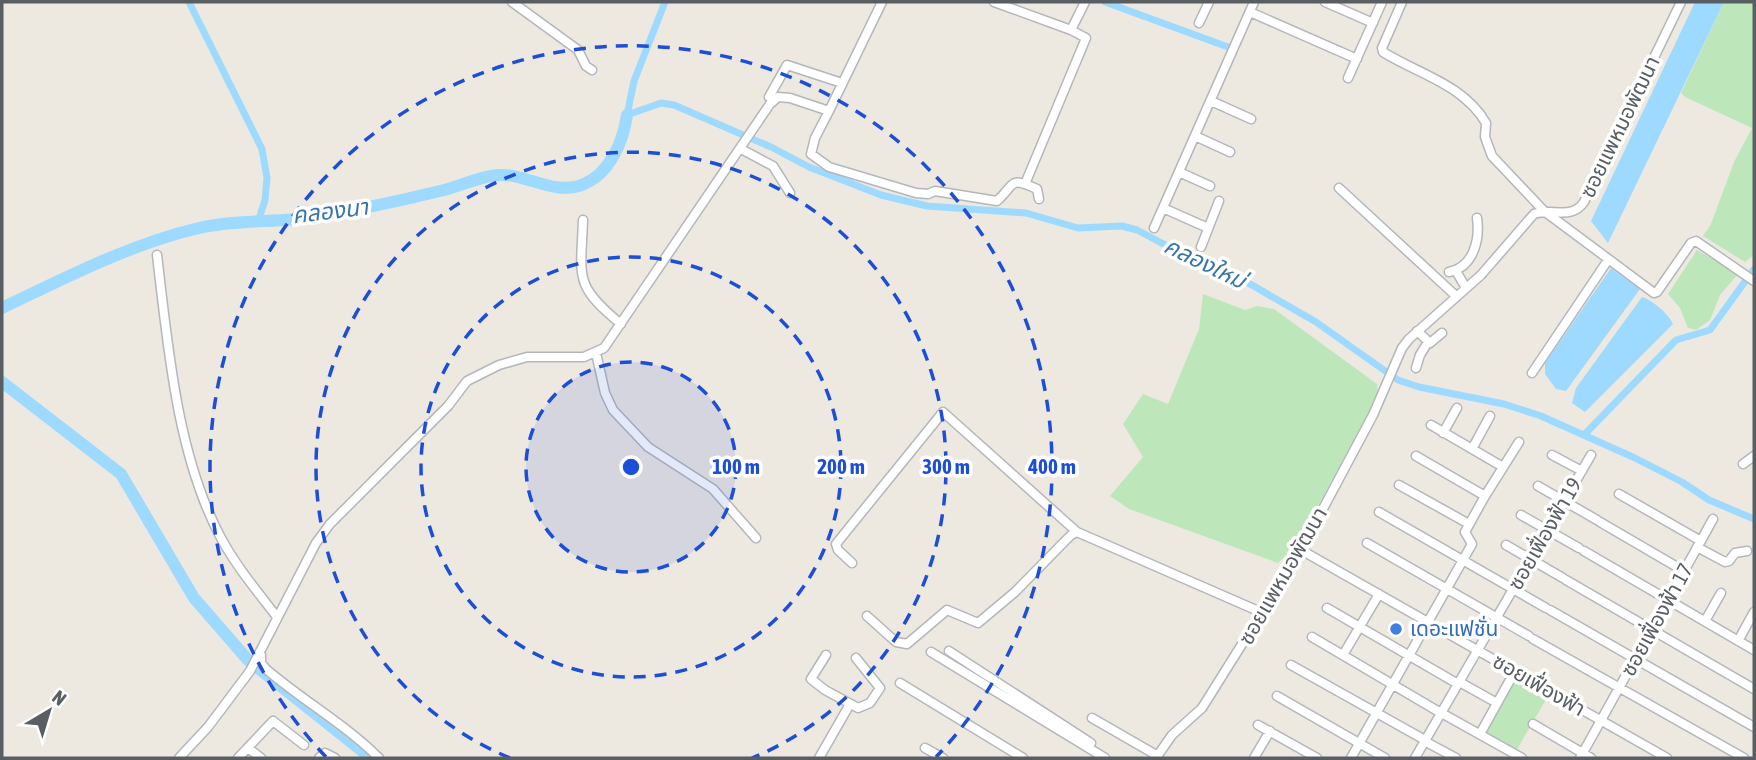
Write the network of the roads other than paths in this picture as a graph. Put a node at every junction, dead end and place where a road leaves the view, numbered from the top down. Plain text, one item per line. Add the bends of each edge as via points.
1 (512, 2) edge
2 (882, 2) edge
3 (994, 2) edge
4 (1209, 2) edge
5 (1254, 2) edge
6 (1325, 2) edge
7 (1382, 2) edge
8 (1402, 2) edge
9 (1681, 2) edge
10 (1083, 5) edge
11 (1250, 12) junction
12 (1199, 23) dead end
13 (1373, 23) junction
14 (1072, 30) junction
15 (1357, 59) junction
16 (592, 70) dead end
17 (1348, 78) dead end
18 (842, 83) junction
19 (769, 97) dead end
20 (1210, 101) junction
21 (829, 111) junction
22 (1251, 119) dead end
23 (1195, 136) junction
24 (743, 146) junction
25 (1230, 152) dead end
26 (1179, 172) junction
27 (1025, 184) junction
28 (1210, 186) dead end
29 (1339, 188) dead end
30 (790, 193) dead end
31 (1039, 199) dead end
32 (1219, 201) dead end
33 (1163, 208) junction
34 (1544, 211) junction
35 (1477, 218) dead end
36 (583, 220) dead end
37 (1154, 228) dead end
38 (1208, 228) junction
39 (1201, 247) dead end
40 (157, 255) dead end
41 (1608, 260) junction
42 (1752, 279) edge
43 (1467, 287) junction
44 (1456, 296) junction
45 (621, 324) junction
46 (1417, 331) junction
47 (1442, 333) dead end
48 (1428, 342) junction
49 (591, 354) junction
50 (1416, 368) dead end
51 (1532, 373) dead end
52 (1457, 408) dead end
53 (1490, 416) dead end
54 (1431, 425) dead end
55 (1443, 433) junction
56 (1519, 442) dead end
57 (1472, 449) junction
58 (1552, 455) dead end
59 (1591, 455) dead end
60 (1416, 456) dead end
61 (1754, 456) edge
62 (1742, 464) dead end
63 (1503, 467) junction
64 (1582, 471) junction
65 (1399, 485) dead end
66 (1538, 486) dead end
67 (1619, 494) dead end
68 (1485, 496) junction
69 (1564, 501) junction
70 (1380, 512) dead end
71 (1521, 515) dead end
72 (1713, 519) dead end
73 (1469, 524) junction
74 (1547, 530) junction
75 (1077, 532) junction
76 (756, 538) dead end
77 (1367, 544) dead end
78 (1699, 544) junction
79 (1506, 545) dead end
80 (1301, 550) junction
81 (1747, 551) dead end
82 (1531, 559) junction
83 (1463, 560) junction
84 (852, 563) dead end
85 (1684, 571) junction
86 (1447, 589) junction
87 (1514, 589) junction
88 (1721, 593) dead end
89 (1379, 594) junction
90 (1668, 600) junction
91 (1326, 608) dead end
92 (1754, 612) edge
93 (1263, 613) junction
94 (867, 615) dead end
95 (277, 617) junction
96 (1497, 618) junction
97 (1704, 621) junction
98 (1427, 622) junction
99 (1360, 626) junction
100 (1652, 630) junction
101 (1312, 637) dead end
102 (1738, 641) junction
103 (1479, 649) junction
104 (1754, 650) edge
105 (930, 652) dead end
106 (949, 652) dead end
107 (260, 653) junction
108 (826, 655) dead end
109 (1343, 655) junction
110 (1409, 656) junction
111 (856, 658) dead end
112 (1636, 659) junction
113 (1291, 665) dead end
114 (1515, 671) junction
115 (900, 683) dead end
116 (1394, 684) junction
117 (1461, 684) junction
118 (1620, 688) junction
119 (1754, 689) edge
120 (1277, 696) dead end
121 (1497, 703) junction
122 (850, 704) junction
123 (1377, 712) junction
124 (1443, 714) junction
125 (1092, 718) dead end
126 (1602, 721) junction
127 (1533, 724) dead end
128 (1258, 725) dead end
129 (1754, 727) edge
130 (1270, 731) junction
131 (1480, 734) junction
132 (1427, 741) junction
133 (1359, 743) junction
134 (304, 745) dead end
135 (248, 748) junction
136 (925, 748) dead end
137 (1299, 748) junction
138 (1157, 757) edge
139 (1585, 757) edge
140 (179, 758) edge
141 (238, 758) edge
142 (261, 758) edge
143 (319, 758) edge
144 (335, 758) edge
145 (379, 758) edge
146 (819, 758) edge
147 (943, 758) edge
148 (1023, 758) edge
149 (1105, 758) edge
150 (1114, 758) edge
151 (1254, 758) edge
152 (1293, 758) edge
153 (1317, 758) edge
154 (1351, 758) edge
155 (1385, 758) edge
156 (1415, 758) edge
157 (1455, 758) edge
158 (1522, 758) edge
159 (1667, 758) edge
160 (1744, 758) edge

1 - 16 street via 578,50
2 - 18 street
3 - 14 street
4 - 12 street
5 - 11 street
6 - 13 street
7 - 13 street
8 - 34 street via 1383,52 1448,85 1473,107 1486,123 1492,156
9 - 34 street, ซอยแพหมอพัฒนา via 1584,202 1571,212
10 - 14 street
11 - 15 street
11 - 20 street
13 - 15 street
14 - 27 street via 1086,38
15 - 17 street
18 - 19 street via 787,65
18 - 21 street
20 - 22 street
20 - 23 street
21 - 24 street via 778,97
21 - 27 street via 811,154 829,167 916,192 997,201 1013,182
23 - 25 street
23 - 26 street
24 - 30 street via 773,166
24 - 45 street
26 - 28 street
26 - 33 street
27 - 31 street via 1038,190
29 - 44 street
32 - 38 street
33 - 37 street
33 - 38 street
34 - 41 street
34 - 43 street via 1534,214
35 - 43 street via 1477,244 1462,266 1452,271
36 - 45 street via 586,290
38 - 39 street
40 - 95 street via 169,353 198,485 221,538
41 - 42 street via 1654,293 1694,241
41 - 51 street
43 - 44 street
44 - 46 street
45 - 49 street via 608,344
46 - 48 street
46 - 80 street, ซอยแพหมอพัฒนา via 1402,348 1373,415
47 - 48 street
48 - 50 street
49 - 76 street via 613,410 648,447 713,489
49 - 95 street via 527,357 467,381 448,406 337,515
52 - 55 street
53 - 57 street
54 - 55 street
55 - 57 street
56 - 63 street
57 - 63 street
58 - 64 street
59 - 64 street, ซอยเฟื่องฟ้า 19
60 - 68 street
61 - 62 street
63 - 68 street
64 - 69 street, ซอยเฟื่องฟ้า 19
65 - 73 street
66 - 69 street
67 - 78 street
68 - 73 street
69 - 74 street, ซอยเฟื่องฟ้า 19
69 - 85 street
70 - 83 street
71 - 74 street
72 - 78 street, ซอยเฟื่องฟ้า 17
73 - 83 street via 1465,533 1473,543
74 - 82 street, ซอยเฟื่องฟ้า 19
74 - 90 street
75 - 84 street via 943,412 836,544
75 - 93 street
75 - 94 street via 978,623 947,610 902,644
77 - 86 street
78 - 81 street via 1725,562 1735,552
78 - 85 street, ซอยเฟื่องฟ้า 17
79 - 82 street
80 - 89 street, ซอยเฟื่องฟ้า
80 - 93 street, ซอยแพหมอพัฒนา
82 - 87 street, ซอยเฟื่องฟ้า 19
82 - 100 street
83 - 86 street
83 - 87 street
85 - 90 street, ซอยเฟื่องฟ้า 17
86 - 96 street
86 - 98 street
87 - 96 street, ซอยเฟื่องฟ้า 19
87 - 112 street
88 - 97 street
89 - 98 street, ซอยเฟื่องฟ้า
89 - 99 street
90 - 97 street
90 - 100 street, ซอยเฟื่องฟ้า 17
91 - 99 street
92 - 102 street
93 - 138 street, ซอยแพหมอพัฒนา via 1202,708 1172,735
95 - 107 street
96 - 103 street, ซอยเฟื่องฟ้า 19
96 - 118 street
97 - 102 street
98 - 103 street, ซอยเฟื่องฟ้า
98 - 110 street
99 - 109 street
99 - 110 street
100 - 112 street, ซอยเฟื่องฟ้า 17
100 - 119 street
101 - 109 street
102 - 104 street
103 - 114 street, ซอยเฟื่องฟ้า
103 - 117 street, ซอยเฟื่องฟ้า 19
105 - 149 street
106 - 150 street
107 - 140 street via 208,727
107 - 145 street via 264,667
108 - 122 street via 811,679
109 - 116 street
110 - 116 street
110 - 117 street
111 - 122 street via 880,688 865,707
112 - 118 street, ซอยเฟื่องฟ้า 17
112 - 129 street
113 - 123 street
114 - 121 street
114 - 126 street, ซอยเฟื่องฟ้า
115 - 148 street
116 - 123 street
116 - 124 street
117 - 121 street
117 - 124 street, ซอยเฟื่องฟ้า 19
118 - 126 street, ซอยเฟื่องฟ้า 17
118 - 160 street
120 - 133 street
121 - 131 street
122 - 146 street
123 - 132 street
123 - 133 street
124 - 131 street
124 - 132 street, ซอยเฟื่องฟ้า 19
125 - 138 street
126 - 139 street, ซอยเฟื่องฟ้า 17
126 - 159 street, ซอยเฟื่องฟ้า
127 - 139 street
128 - 130 street
130 - 137 street
130 - 151 street
131 - 158 street
132 - 156 street, ซอยเฟื่องฟ้า 19
132 - 157 street
133 - 154 street
133 - 155 street
134 - 135 street via 273,721
135 - 141 street
135 - 142 street
136 - 147 street
137 - 152 street
137 - 153 street
143 - 144 street via 325,753

